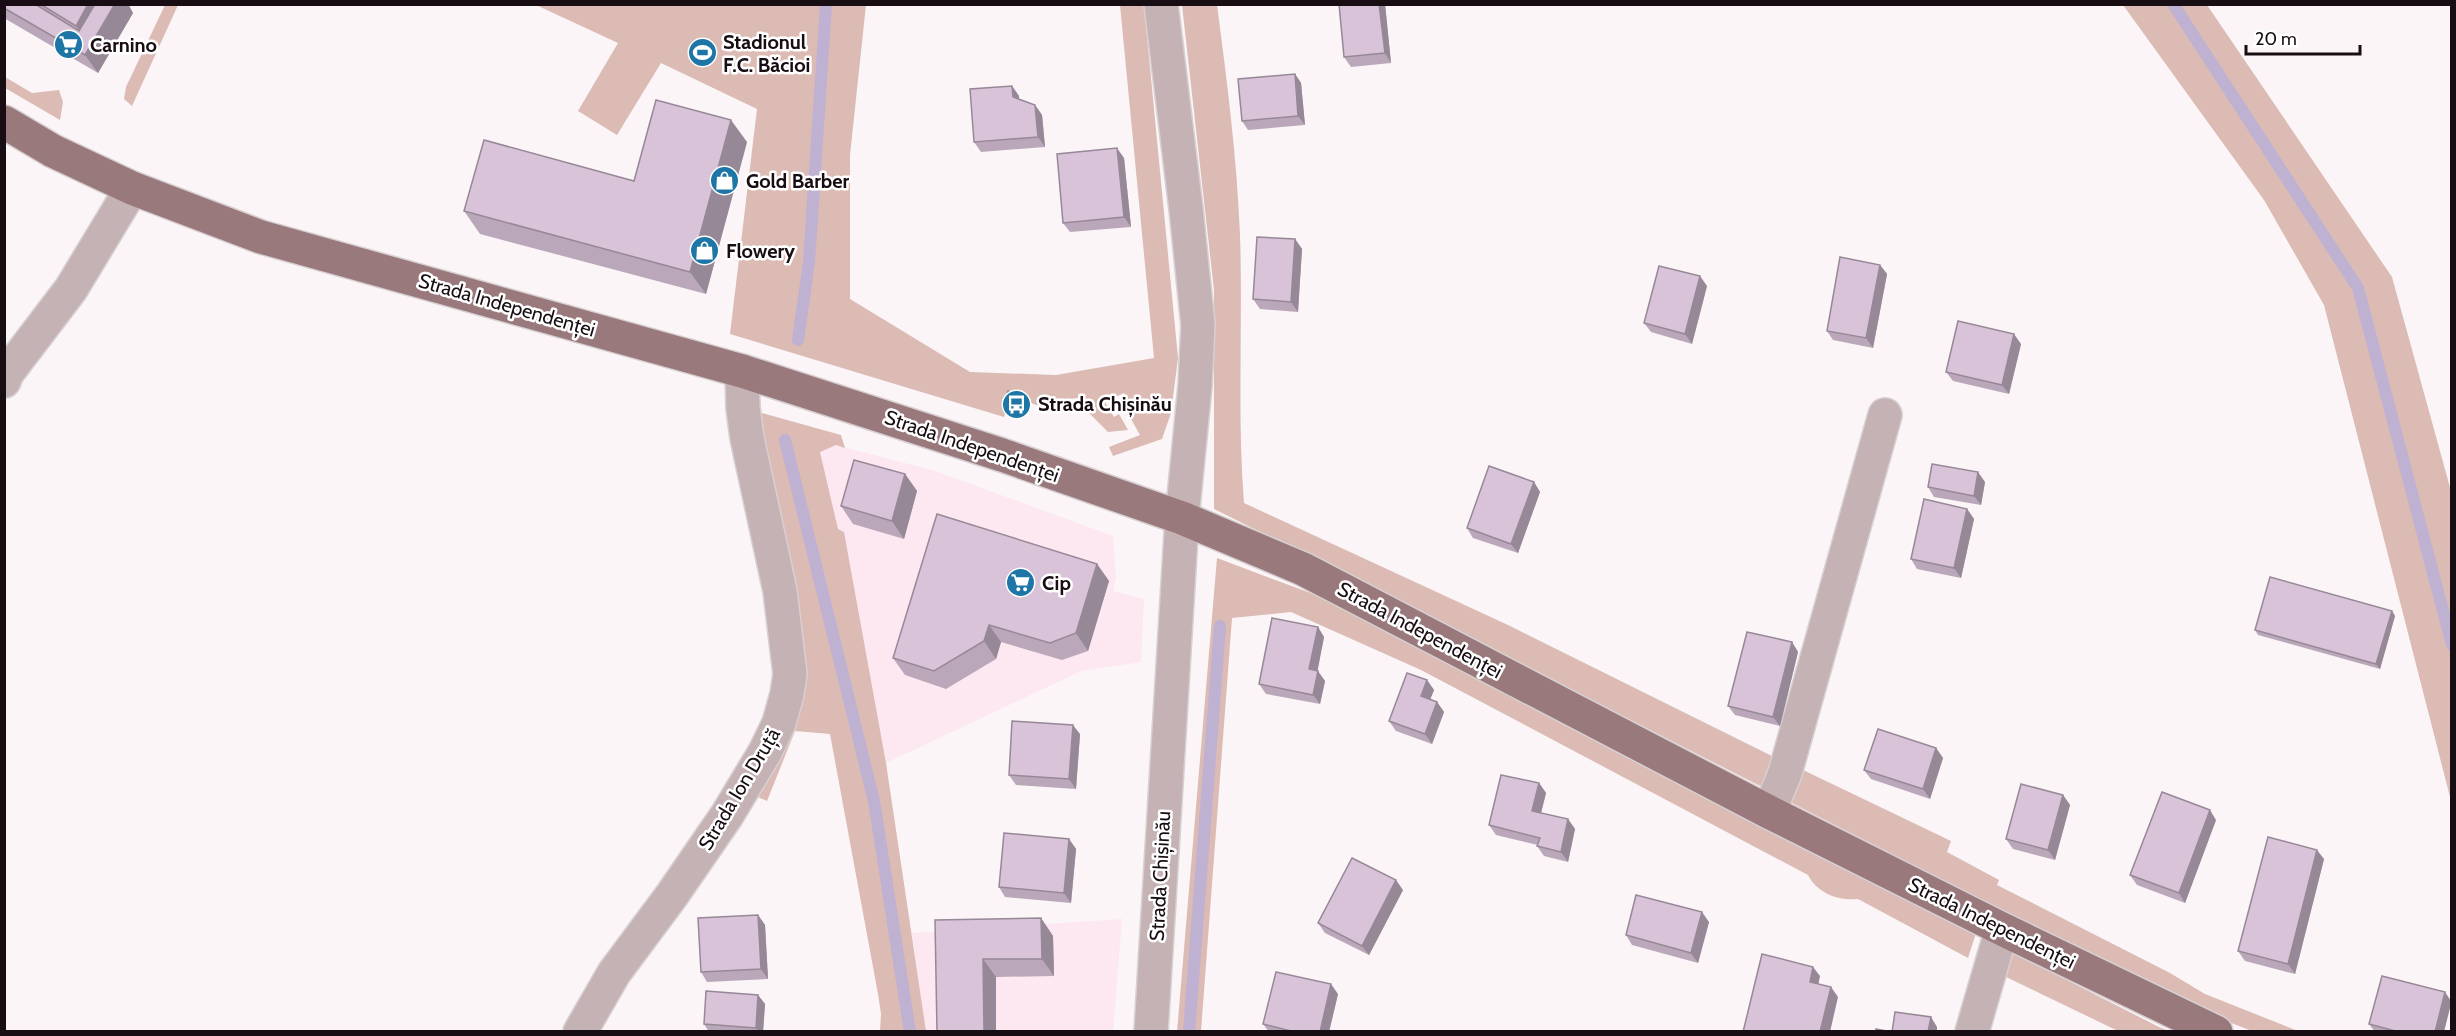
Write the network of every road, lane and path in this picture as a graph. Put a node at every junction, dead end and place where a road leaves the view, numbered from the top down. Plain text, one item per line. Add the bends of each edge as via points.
1 (1161, 4) edge
2 (4, 123) edge
3 (132, 188) junction
4 (742, 371) junction
5 (4, 381) edge
6 (1885, 415) dead end
7 (1182, 518) junction
8 (1769, 812) junction
9 (2002, 928) junction
10 (580, 1032) edge
11 (1151, 1032) edge
12 (1972, 1032) edge
13 (2216, 1032) edge

1 - 7 street, Strada Chișinău via 1198,325 1196,386
2 - 3 main road, Strada Independenței
3 - 4 main road, Strada Independenței via 261,237
3 - 5 street via 71,289
4 - 7 main road, Strada Independenței via 1002,454
4 - 10 street, Strada Ion Druță via 747,438 780,591 789,674 787,694 765,752 727,815 614,973
6 - 8 street via 1785,773
7 - 8 main road, Strada Independenței via 1303,569
7 - 11 street, Strada Chișinău
8 - 9 main road, Strada Independenței
9 - 12 street
9 - 13 main road, Strada Independenței

